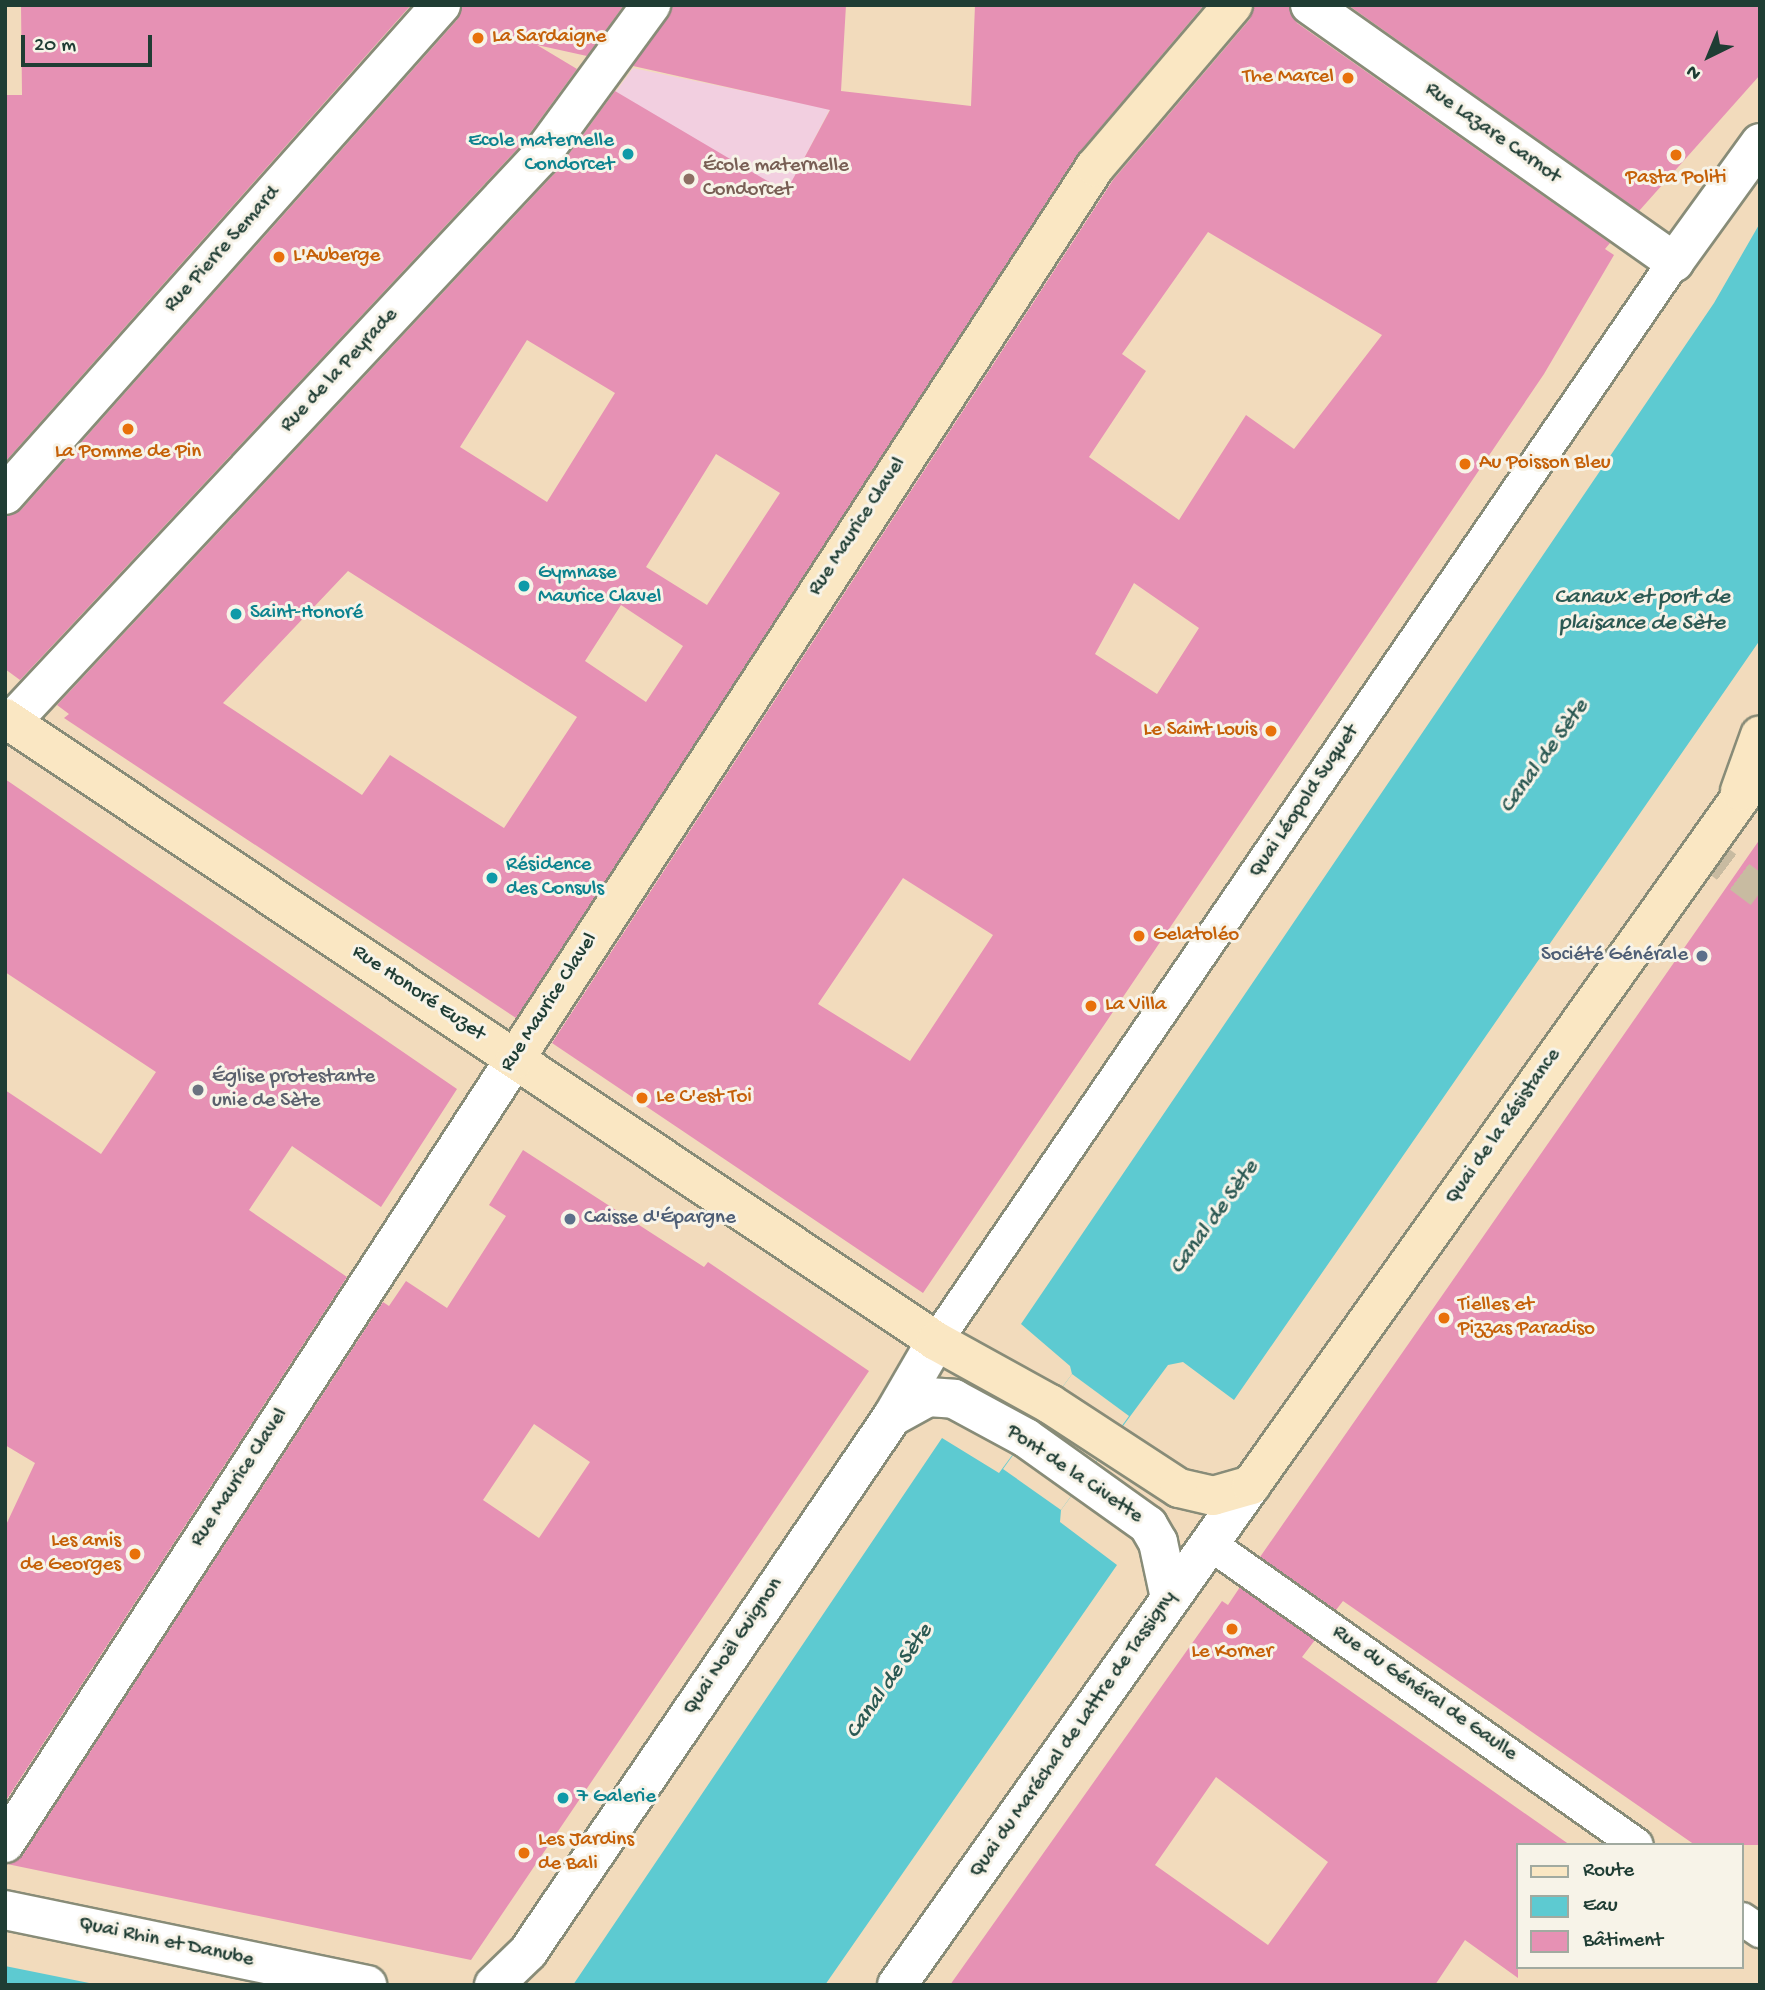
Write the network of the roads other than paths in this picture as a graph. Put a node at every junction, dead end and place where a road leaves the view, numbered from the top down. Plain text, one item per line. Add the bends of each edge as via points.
1 (441, 5) edge
2 (651, 5) edge
3 (1233, 5) edge
4 (1310, 5) edge
5 (1760, 143) edge
6 (1674, 262) junction
7 (5, 495) edge
8 (8, 720) edge
9 (1760, 734) edge
10 (1750, 782) edge
11 (514, 1059) junction
12 (936, 1341) junction
13 (892, 1416) junction
14 (1251, 1485) junction
15 (1210, 1544) junction
16 (1170, 1598) junction
17 (5, 1843) edge
18 (1634, 1843) edge
19 (5, 1910) edge
20 (1744, 1920) edge
21 (1760, 1931) edge
22 (367, 1985) edge
23 (494, 1985) edge
24 (897, 1985) edge

1 - 7 street, Rue Pierre Semard
2 - 8 street, Rue de la Peyrade via 539,158
3 - 11 main road, Rue Maurice Clavel via 1095,167
4 - 6 street, Rue Lazare Carnot
5 - 6 street
6 - 12 street, Quai Léopold Suquet
8 - 11 main road, Rue Honoré Euzet
9 - 10 main road, Quai de la Résistance
10 - 14 main road, Quai de la Résistance
11 - 12 main road, Rue Honoré Euzet
11 - 17 street, Rue Maurice Clavel
12 - 13 street, Quai Noël Guignon
12 - 14 main road, Pont de la Civette via 1050,1404 1179,1488 1213,1496
13 - 16 street, Pont de la Civette via 928,1397 954,1399 1026,1438 1148,1525 1158,1542
13 - 23 street, Quai Noël Guignon via 528,1952
14 - 15 street, Quai du Maréchal de Lattre de Tassigny
15 - 16 street, Quai du Maréchal de Lattre de Tassigny
15 - 18 street, Rue du Général de Gaulle
16 - 24 street, Quai du Maréchal de Lattre de Tassigny
19 - 22 street, Quai Rhin et Danube
20 - 21 street

